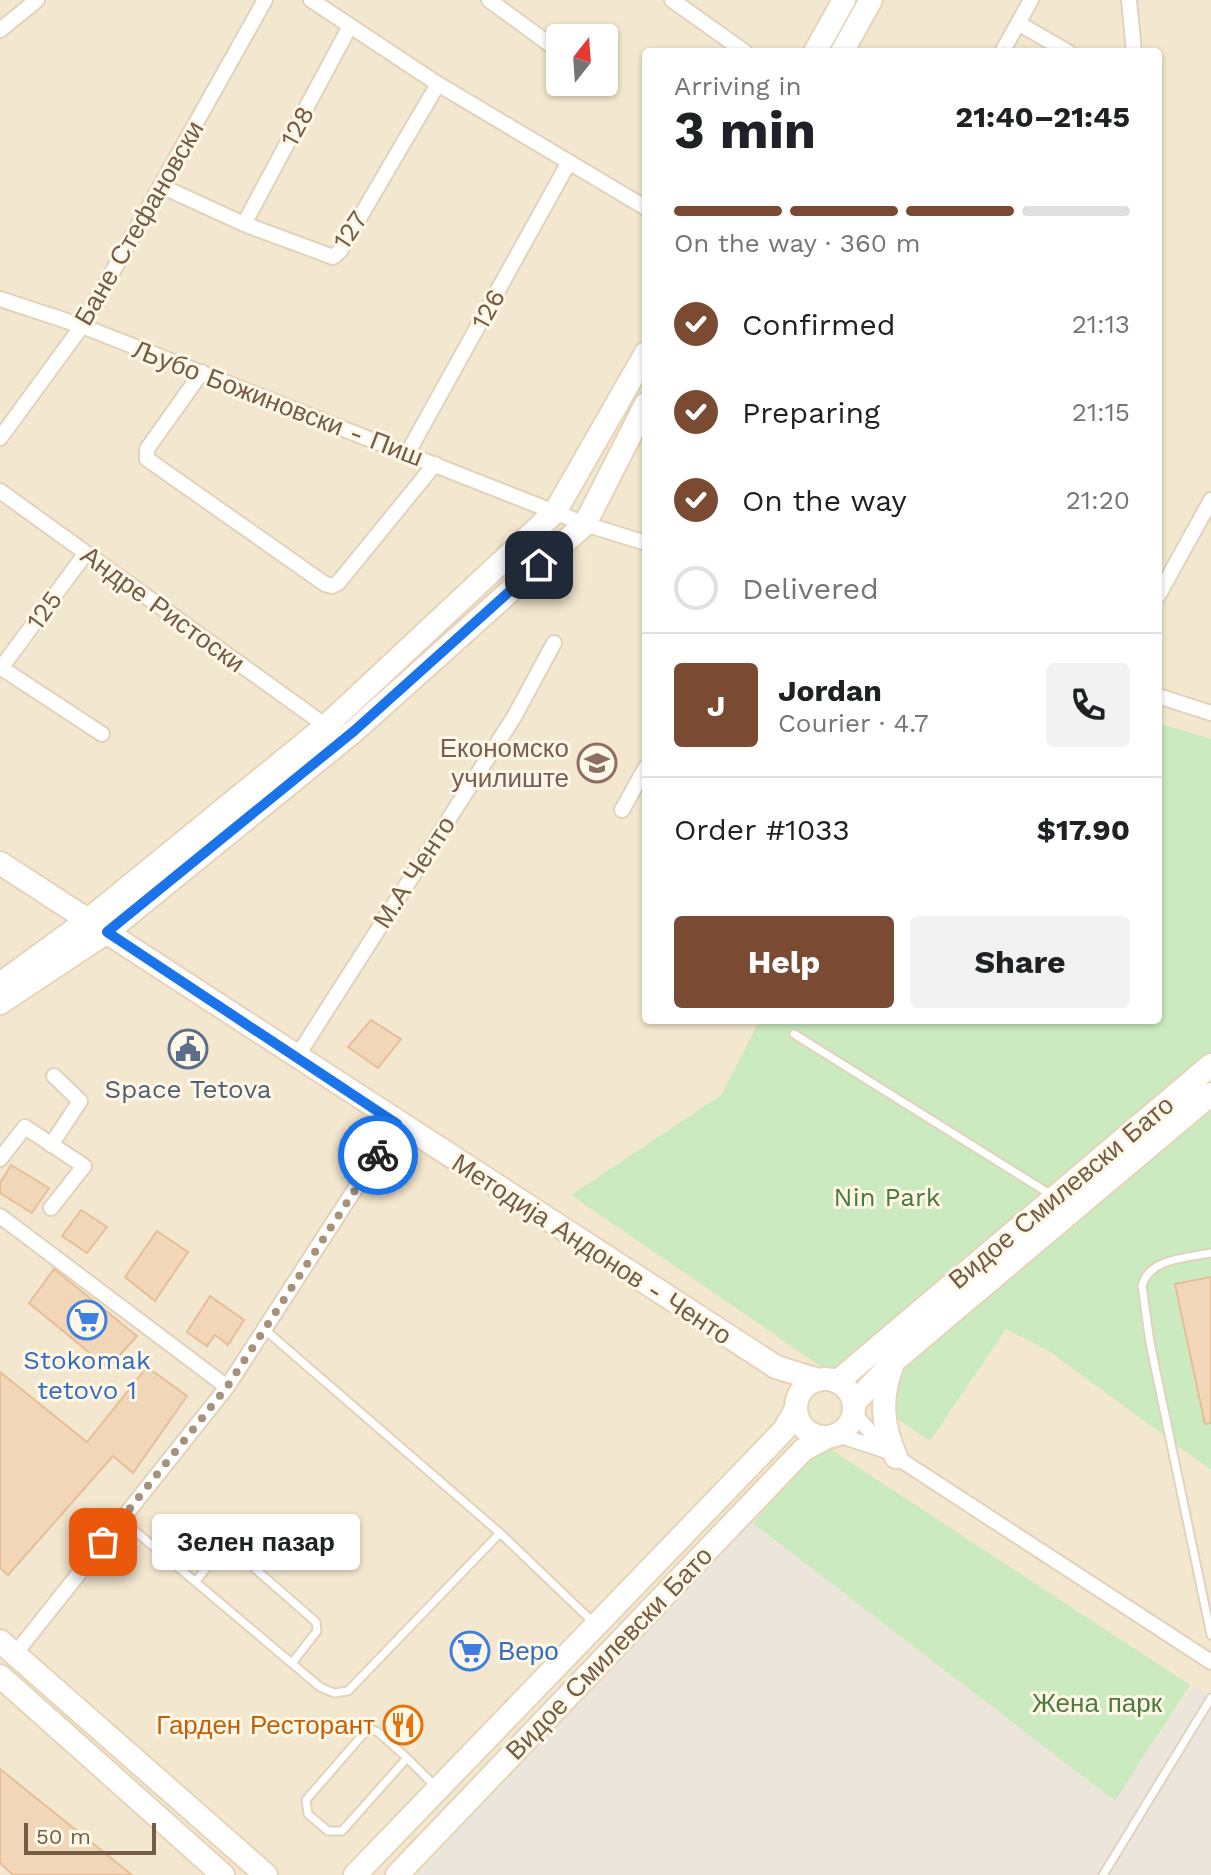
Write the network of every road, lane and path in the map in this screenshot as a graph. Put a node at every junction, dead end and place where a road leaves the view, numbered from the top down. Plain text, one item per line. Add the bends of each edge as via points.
1 (37, 0) edge
2 (265, 0) edge
3 (311, 0) edge
4 (489, 0) edge
5 (672, 0) edge
6 (844, 0) edge
7 (871, 0) edge
8 (1031, 0) edge
9 (1129, 0) edge
10 (1018, 23) junction
11 (349, 28) junction
12 (0, 30) edge
13 (546, 42) edge
14 (739, 48) edge
15 (817, 48) edge
16 (844, 48) edge
17 (1004, 48) edge
18 (1061, 48) edge
19 (1134, 48) edge
20 (438, 84) junction
21 (568, 164) junction
22 (161, 186) junction
23 (642, 206) edge
24 (244, 224) junction
25 (0, 299) edge
26 (82, 326) junction
27 (642, 360) edge
28 (202, 372) junction
29 (642, 412) edge
30 (0, 438) edge
31 (407, 454) junction
32 (435, 464) junction
33 (0, 491) edge
34 (1211, 500) edge
35 (555, 512) junction
36 (585, 524) junction
37 (642, 542) edge
38 (86, 553) junction
39 (1162, 589) edge
40 (554, 643) dead end
41 (1, 667) edge
42 (1162, 697) edge
43 (1211, 713) edge
44 (326, 726) junction
45 (102, 734) dead end
46 (642, 774) edge
47 (622, 810) dead end
48 (0, 863) edge
49 (97, 926) junction
50 (0, 984) edge
51 (0, 1003) edge
52 (794, 1034) dead end
53 (296, 1058) junction
54 (1211, 1065) edge
55 (54, 1076) dead end
56 (1211, 1094) edge
57 (397, 1124) junction
58 (51, 1145) junction
59 (0, 1159) edge
60 (1055, 1198) junction
61 (51, 1208) dead end
62 (0, 1216) edge
63 (1211, 1253) edge
64 (264, 1329) junction
65 (894, 1361) junction
66 (776, 1367) junction
67 (828, 1381) junction
68 (227, 1387) junction
69 (796, 1405) junction
70 (854, 1408) junction
71 (831, 1436) junction
72 (892, 1454) junction
73 (120, 1519) junction
74 (500, 1533) junction
75 (196, 1581) junction
76 (597, 1625) junction
77 (1211, 1635) edge
78 (8, 1647) edge
79 (1211, 1662) edge
80 (292, 1663) junction
81 (0, 1676) edge
82 (1211, 1698) edge
83 (407, 1758) junction
84 (437, 1789) junction
85 (1105, 1871) edge
86 (223, 1875) edge
87 (266, 1875) edge
88 (355, 1875) edge
89 (397, 1875) edge
90 (1114, 1875) edge

1 - 12 street
2 - 22 street, Бане Стефановски
3 - 11 street
4 - 13 street
5 - 14 street
6 - 15 street
7 - 16 street
8 - 10 street
9 - 19 street
10 - 17 street
10 - 18 street
11 - 20 street
11 - 24 street, 128
20 - 21 street
20 - 24 street, 127 via 333,257
21 - 23 street
21 - 31 street, 126
22 - 24 street, 127
22 - 26 street, Бане Стефановски
25 - 26 street, Љубо Божиновски - Пиш
26 - 28 street, Љубо Божиновски - Пиш
26 - 30 street, Бане Стефановски
27 - 35 street
28 - 31 street, Љубо Божиновски - Пиш
28 - 32 street via 147,449 147,459 325,584 338,583
29 - 36 street
31 - 32 street, Љубо Божиновски - Пиш
32 - 35 street, Љубо Божиновски - Пиш
33 - 38 street, Андре Ристоски
34 - 39 street
35 - 36 street, Љубо Божиновски - Пиш
35 - 44 street
36 - 37 street, Љубо Божиновски - Пиш
36 - 49 street via 354,731
38 - 41 street, 125
38 - 44 street, Андре Ристоски
40 - 53 street, М.А Ченто via 514,717
41 - 45 street
42 - 43 street
44 - 49 street
46 - 47 street
48 - 49 street, Методија Андонов - Ченто
49 - 50 street
49 - 51 street
49 - 53 street, Методија Андонов - Ченто
52 - 60 lane
53 - 57 street, Методија Андонов - Ченто
54 - 60 street, Видое Смилевски Бато
55 - 58 street via 80,1101
56 - 65 street, Видое Смилевски Бато
57 - 64 street
57 - 66 street, Методија Андонов - Ченто
58 - 59 street via 25,1127
58 - 61 street via 84,1166
60 - 67 street, Видое Смилевски Бато
62 - 68 street
63 - 77 lane via 1160,1264 1142,1286
64 - 68 street
64 - 74 lane
65 - 70 street, Видое Смилевски Бато
65 - 72 street via 882,1408
66 - 67 street, Методија Андонов - Ченто
66 - 69 street, Методија Андонов - Ченто
67 - 69 street via 809,1384
67 - 70 street via 845,1387
68 - 73 street
69 - 71 street via 805,1429
69 - 76 street, Видое Смилевски Бато via 784,1430
70 - 71 street via 846,1430
70 - 72 street
71 - 72 street
71 - 89 street, Видое Смилевски Бато via 803,1450
72 - 79 street
73 - 75 lane
73 - 78 street
74 - 76 lane
74 - 80 lane via 348,1691 320,1687
75 - 80 lane
75 - 80 lane via 220,1551 229,1548 237,1553 316,1622 317,1631
76 - 84 street, Видое Смилевски Бато
78 - 87 street
81 - 86 street
82 - 85 lane
83 - 83 lane via 378,1732 365,1732 306,1800 308,1814 328,1831 342,1831
83 - 84 lane
84 - 88 street, Видое Смилевски Бато
85 - 90 lane

